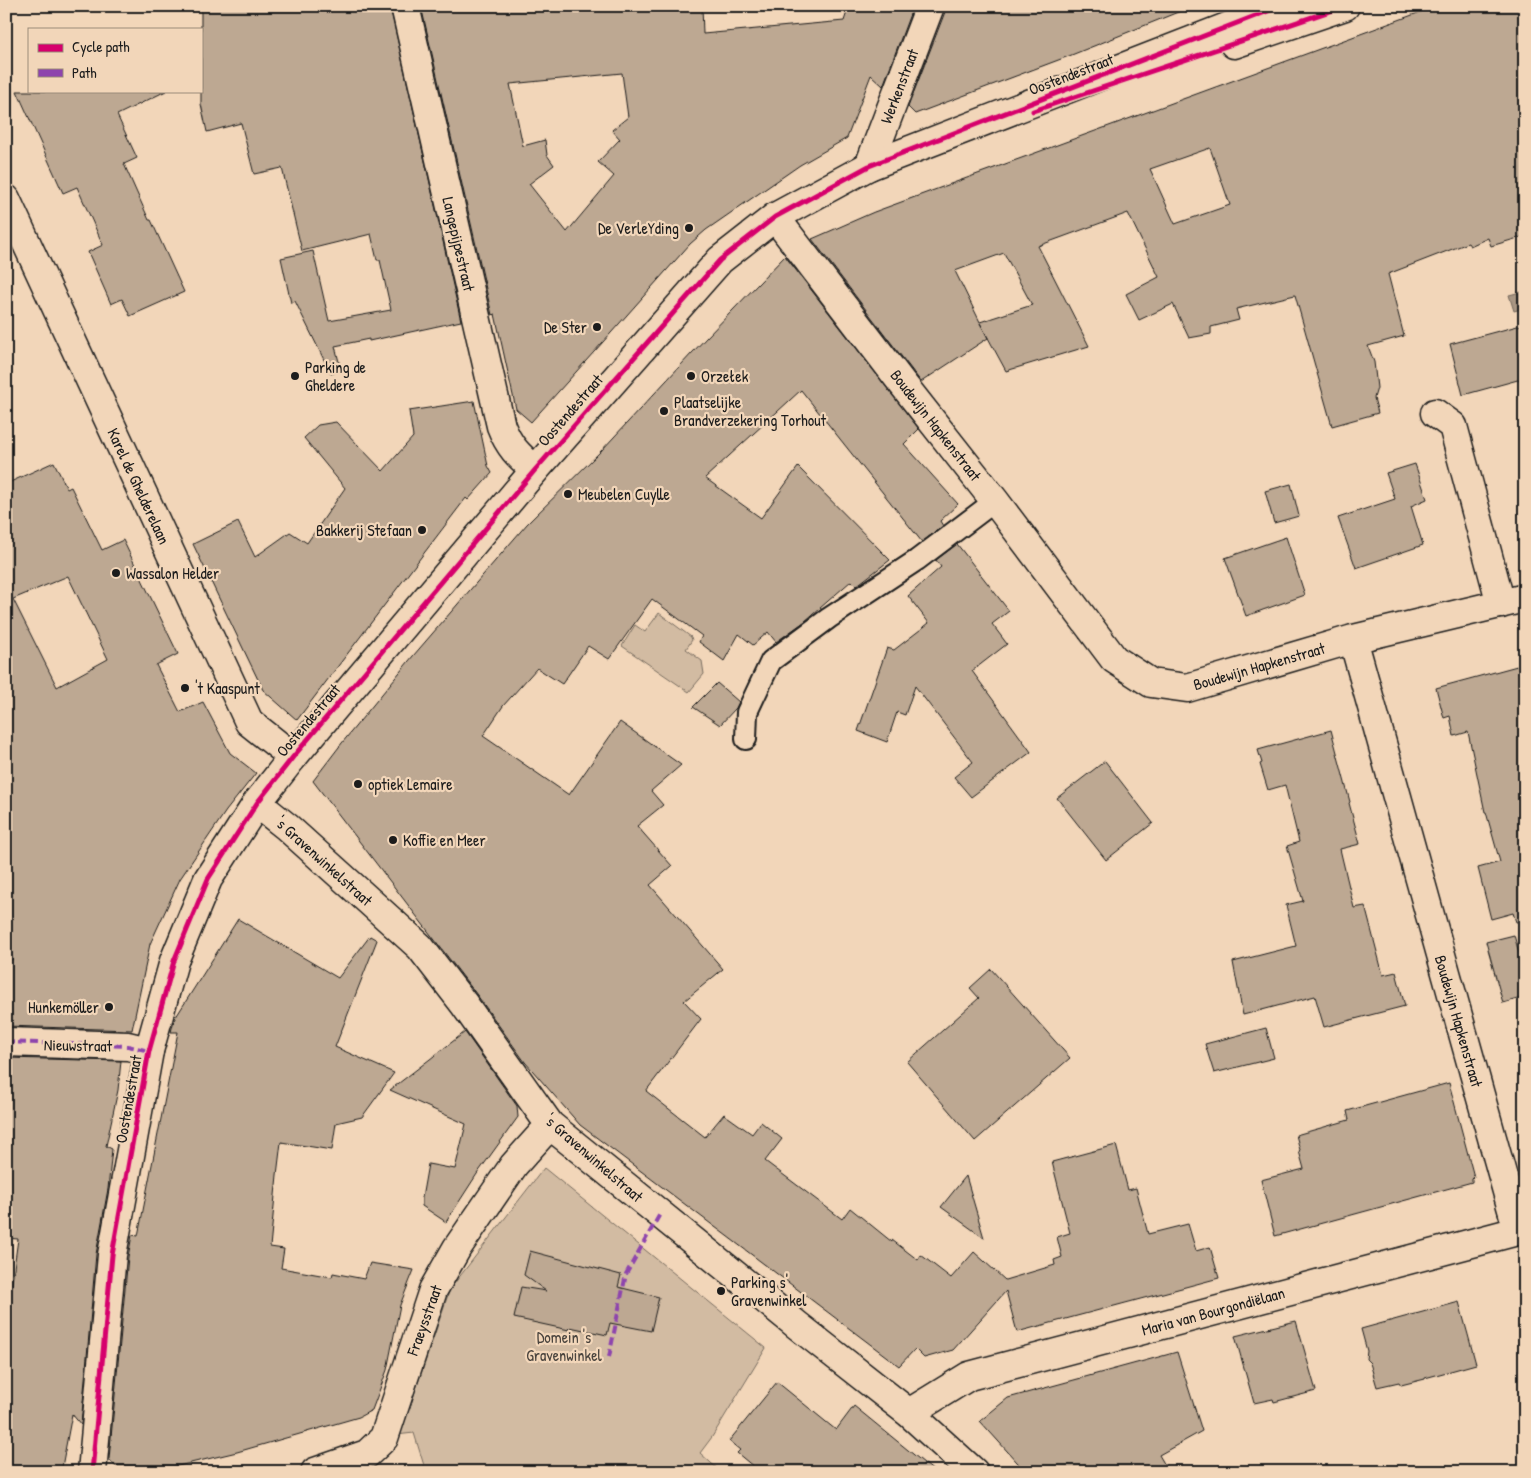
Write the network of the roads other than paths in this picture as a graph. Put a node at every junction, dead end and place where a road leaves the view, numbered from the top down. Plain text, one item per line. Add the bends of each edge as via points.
1 (405, 6) edge
2 (930, 6) edge
3 (1282, 6) edge
4 (1345, 6) edge
5 (870, 166) junction
6 (6, 198) edge
7 (775, 217) junction
8 (1435, 413) dead end
9 (534, 470) junction
10 (995, 501) junction
11 (1513, 601) edge
12 (1353, 639) junction
13 (746, 739) dead end
14 (293, 757) junction
15 (257, 803) junction
16 (6, 1042) edge
17 (149, 1051) junction
18 (550, 1125) junction
19 (1521, 1230) edge
20 (909, 1413) junction
21 (92, 1472) edge
22 (315, 1472) edge
23 (974, 1472) edge

1 - 9 street, Langepijpestraat via 501,426 513,450
2 - 5 street, Werkenstraat
3 - 5 street, Oostendestraat
4 - 5 street, Oostendestraat
5 - 7 street, Oostendestraat
6 - 14 street, Karel de Ghelderelaan via 249,722
7 - 9 street, Oostendestraat via 720,260
7 - 10 street, Boudewijn Hapkenstraat
8 - 11 street via 1453,426
9 - 14 street, Oostendestraat
10 - 12 street, Boudewijn Hapkenstraat via 1114,659 1151,683 1188,688
10 - 13 lane via 917,560 771,661 747,712
11 - 12 street
12 - 19 street, Boudewijn Hapkenstraat
14 - 15 street, Oostendestraat
15 - 17 street, Oostendestraat via 208,879 174,961
15 - 18 street, 's Gravenwinkelstraat via 420,947
16 - 17 street, Nieuwstraat via 128,1046
17 - 21 street, Oostendestraat via 112,1255
18 - 20 street, 's Gravenwinkelstraat
18 - 22 street, Fraeysstraat via 514,1165 457,1248 433,1290 384,1438 367,1454
19 - 20 street, Maria van Bourgondiëlaan via 969,1376
20 - 23 street, 's Gravenwinkelstraat

